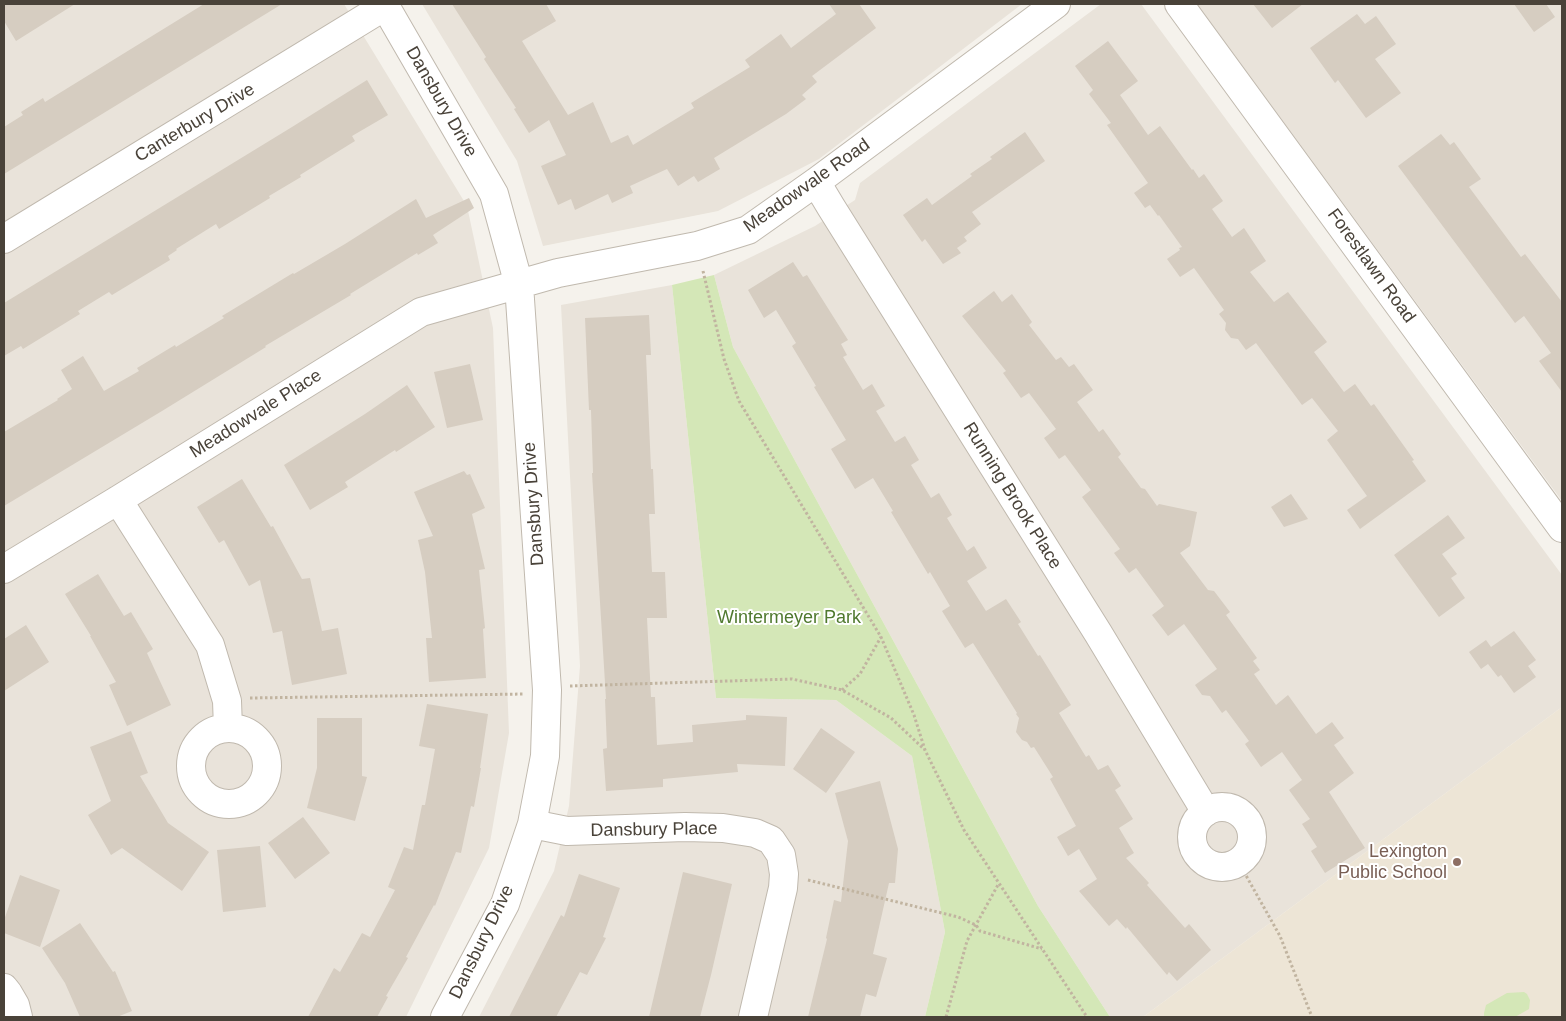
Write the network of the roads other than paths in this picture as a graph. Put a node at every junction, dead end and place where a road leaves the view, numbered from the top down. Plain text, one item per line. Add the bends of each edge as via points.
1 (1056, 4) edge
2 (1180, 4) edge
3 (385, 5) edge
4 (816, 182) junction
5 (4, 239) edge
6 (519, 284) junction
7 (118, 500) junction
8 (1562, 528) edge
9 (4, 569) edge
10 (228, 728) dead end
11 (1206, 812) junction
12 (532, 824) junction
13 (4, 988) edge
14 (18, 1017) edge
15 (445, 1017) edge
16 (754, 1017) edge

1 - 4 street, Meadowvale Road
2 - 8 street, Forestlawn Road
3 - 5 street, Canterbury Drive
3 - 6 street, Dansbury Drive via 494,194
4 - 6 street, Meadowvale Road via 748,230 696,246 558,273
4 - 11 street, Running Brook Place
6 - 7 street, Meadowvale Place via 421,312
6 - 12 street, Dansbury Drive via 547,690 545,756
7 - 9 street, Meadowvale Place
7 - 10 street via 210,645 227,701
11 - 11 street via 1198,819 1192,837 1199,857 1220,868 1239,863 1249,852 1251,826 1235,810 1225,807
12 - 15 street, Dansbury Drive via 505,904
12 - 16 street, Dansbury Place via 567,831 685,826 724,828 755,833 771,840 781,855 783,888
13 - 14 street via 15,1005

